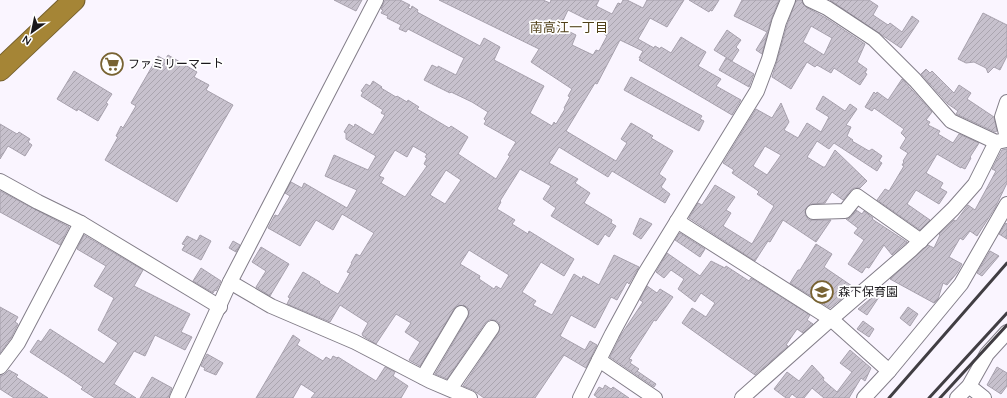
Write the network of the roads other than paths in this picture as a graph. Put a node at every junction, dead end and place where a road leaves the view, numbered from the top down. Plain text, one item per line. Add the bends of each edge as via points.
1 (56, 0) edge
2 (74, 0) edge
3 (376, 0) edge
4 (788, 0) edge
5 (810, 0) edge
6 (0, 53) edge
7 (0, 70) edge
8 (1007, 102) edge
9 (1003, 140) edge
10 (0, 181) edge
11 (1007, 204) edge
12 (813, 212) dead end
13 (677, 221) junction
14 (81, 223) junction
15 (920, 241) junction
16 (230, 282) junction
17 (220, 306) junction
18 (462, 313) dead end
19 (831, 319) junction
20 (492, 328) dead end
21 (1007, 332) edge
22 (599, 360) junction
23 (0, 367) edge
24 (889, 371) junction
25 (424, 377) junction
26 (969, 386) junction
27 (450, 389) junction
28 (177, 398) edge
29 (470, 398) edge
30 (580, 398) edge
31 (655, 398) edge
32 (742, 398) edge
33 (864, 398) edge
34 (957, 398) edge
35 (984, 398) edge

1 - 6 highway
2 - 7 highway
3 - 16 street
4 - 13 street via 757,91
5 - 9 street via 827,8 874,39 951,121
8 - 9 street via 1002,117
9 - 15 street via 975,184
10 - 14 street
11 - 24 street via 961,284
12 - 15 street via 845,211 857,196
13 - 19 street
13 - 22 street via 644,275
14 - 17 street
14 - 23 street via 18,343
15 - 19 street
16 - 17 street
16 - 25 street via 271,306 355,342
17 - 28 street
18 - 25 street
19 - 24 street
19 - 32 street
20 - 27 street
21 - 26 street via 987,354
22 - 30 street
22 - 31 street
24 - 33 street
25 - 27 street
26 - 34 street
26 - 35 street
27 - 29 street

